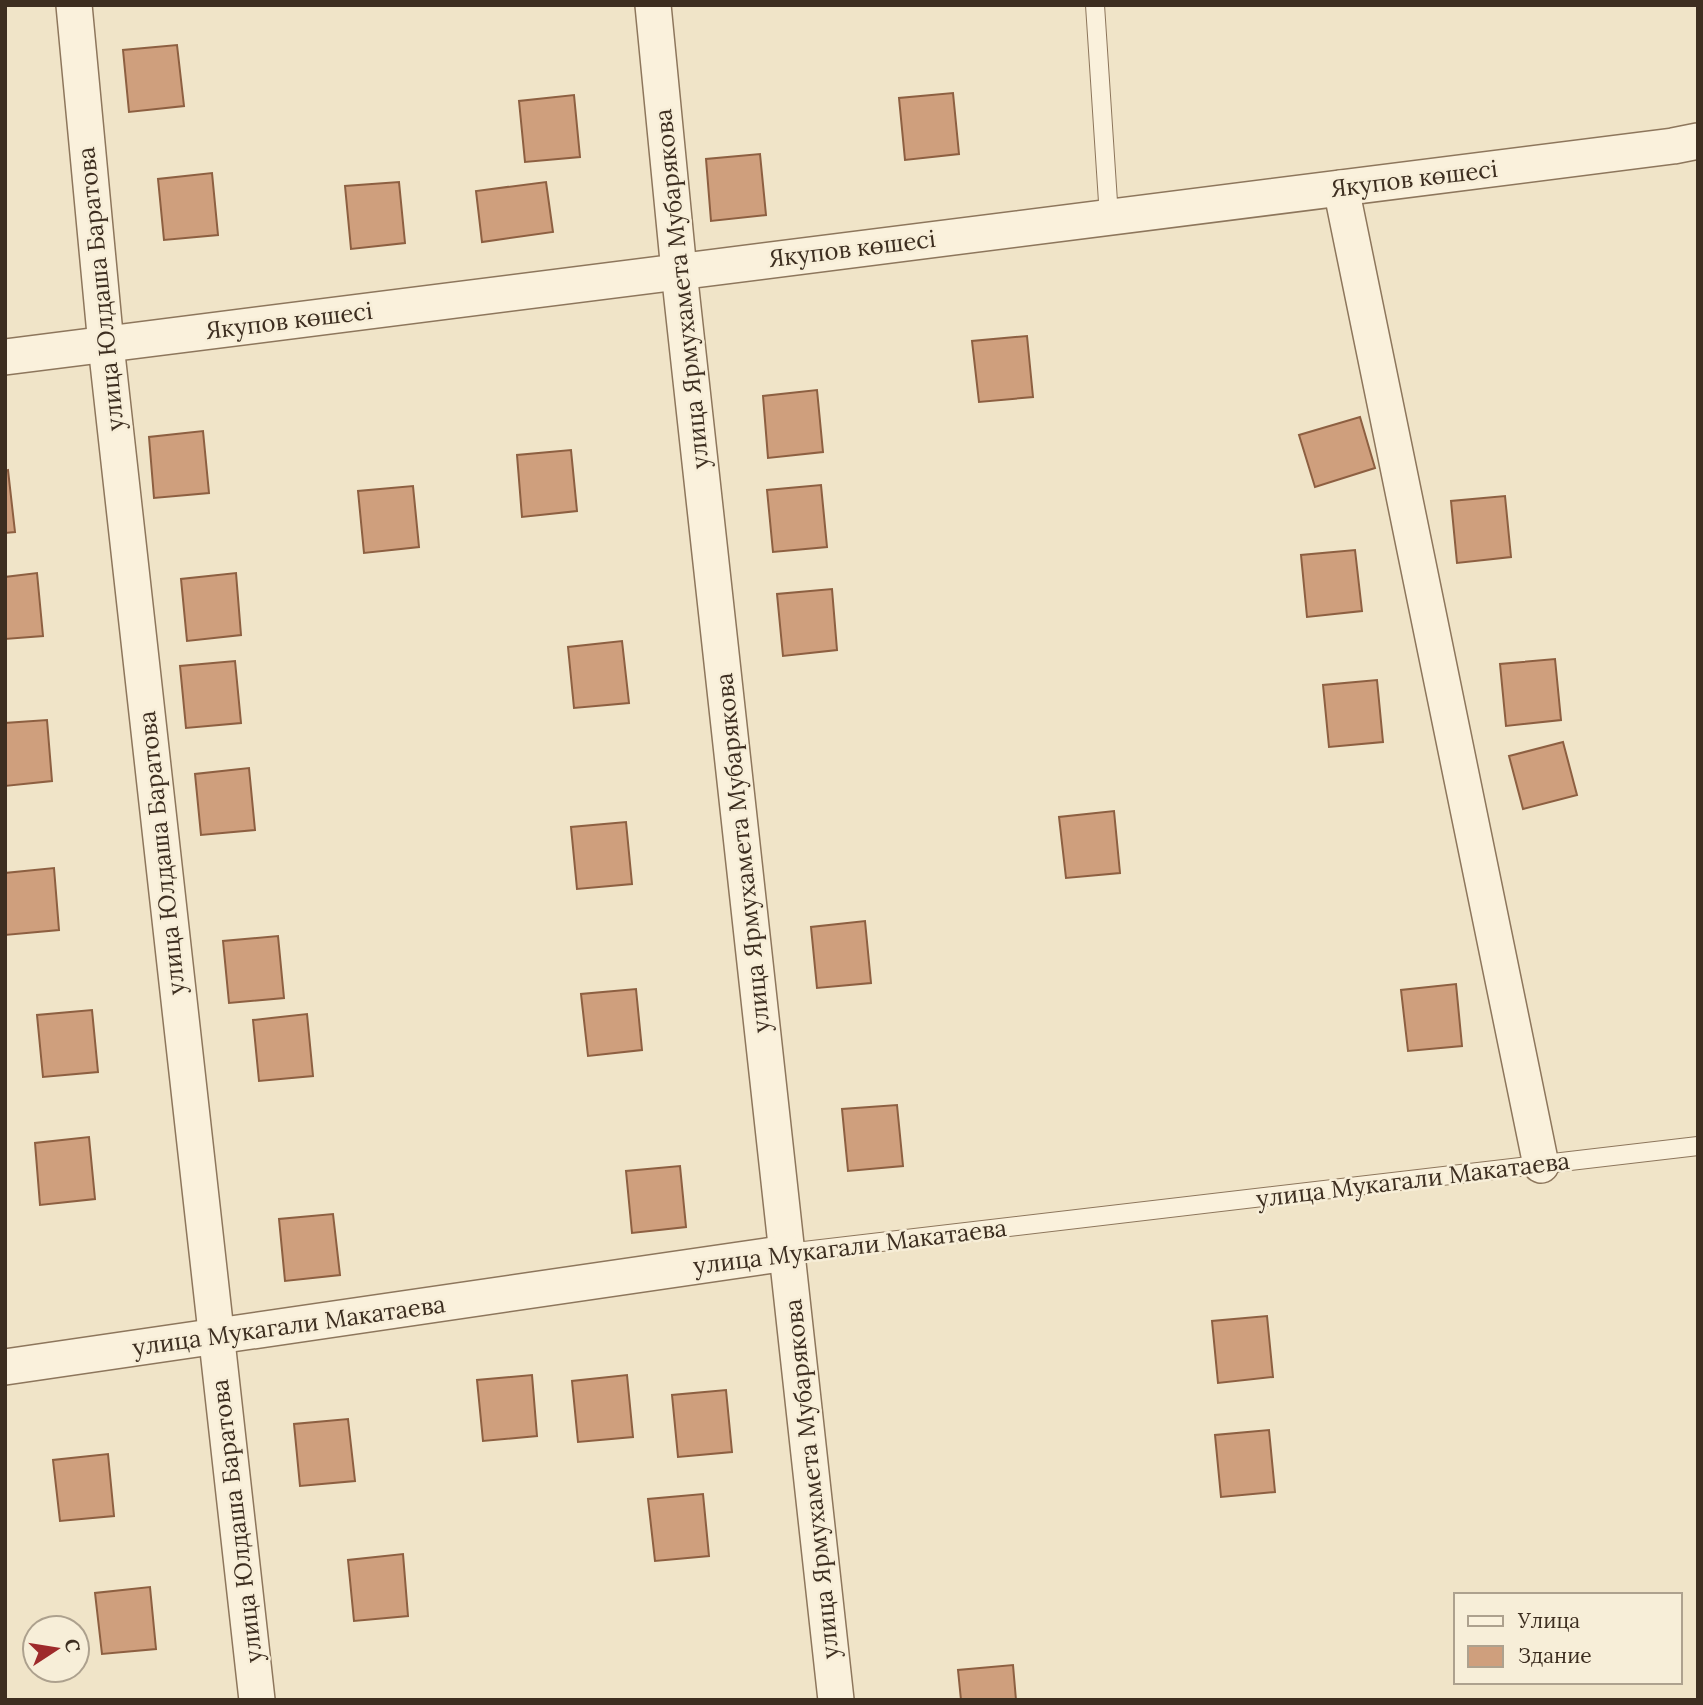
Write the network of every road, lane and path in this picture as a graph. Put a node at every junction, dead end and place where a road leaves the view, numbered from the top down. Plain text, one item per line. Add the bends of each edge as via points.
1 (74, 5) edge
2 (653, 5) edge
3 (1095, 5) edge
4 (1698, 141) edge
5 (1341, 188) junction
6 (1109, 217) junction
7 (679, 271) junction
8 (106, 345) junction
9 (5, 357) edge
10 (1698, 1146) edge
11 (1541, 1165) junction
12 (787, 1253) junction
13 (215, 1337) junction
14 (5, 1367) edge
15 (257, 1700) edge
16 (836, 1700) edge

1 - 8 street, улица Юлдаша Баратова
2 - 7 street, улица Ярмухамета Мубарякова
3 - 6 lane
4 - 5 street, Якупов көшесі
5 - 6 street, Якупов көшесі
5 - 11 street
6 - 7 street, Якупов көшесі
7 - 8 street, Якупов көшесі
7 - 12 street, улица Ярмухамета Мубарякова
8 - 9 street, Якупов көшесі
8 - 13 street, улица Юлдаша Баратова
10 - 11 lane, улица Мукагали Макатаева
11 - 12 lane, улица Мукагали Макатаева
12 - 13 street, улица Мукагали Макатаева
12 - 16 street, улица Ярмухамета Мубарякова
13 - 14 street, улица Мукагали Макатаева
13 - 15 street, улица Юлдаша Баратова

